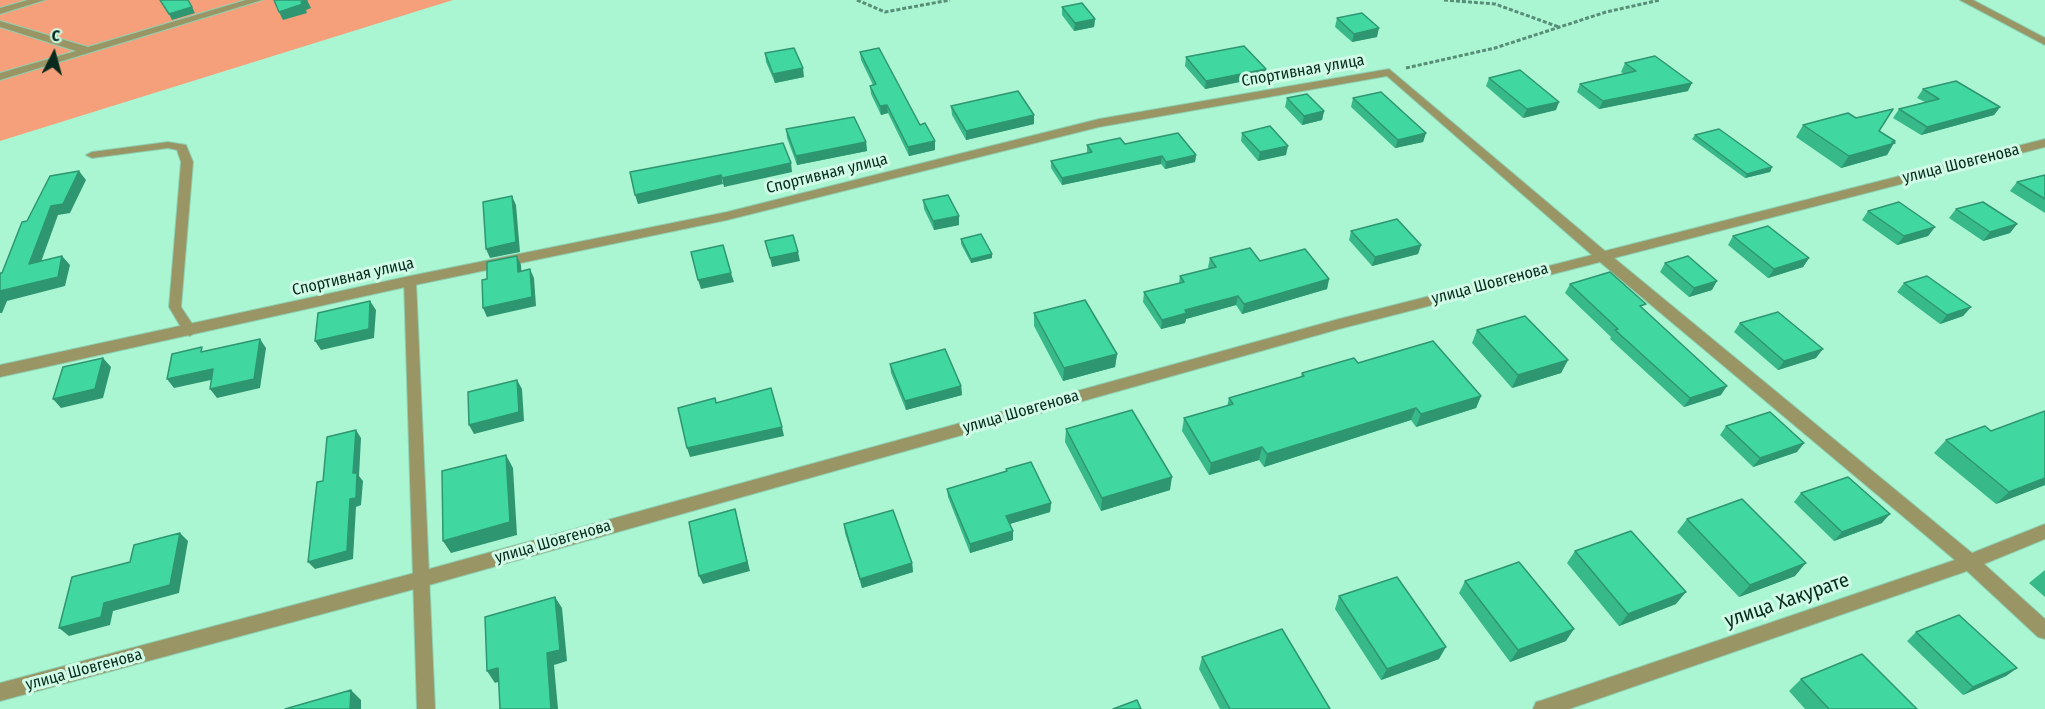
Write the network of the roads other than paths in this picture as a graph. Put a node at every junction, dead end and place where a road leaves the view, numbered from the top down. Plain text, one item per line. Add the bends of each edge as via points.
1 (40, 0) edge
2 (257, 0) edge
3 (1965, 0) edge
4 (0, 11) edge
5 (0, 24) edge
6 (2045, 42) edge
7 (86, 51) junction
8 (0, 76) edge
9 (2045, 143) edge
10 (92, 155) dead end
11 (1601, 255) junction
12 (410, 281) junction
13 (190, 331) junction
14 (0, 371) edge
15 (2045, 531) edge
16 (1970, 562) junction
17 (422, 579) junction
18 (2045, 631) edge
19 (0, 692) edge
20 (426, 709) edge
21 (1543, 709) edge

1 - 4 street
2 - 7 street
3 - 6 street
5 - 7 street
7 - 8 street
9 - 11 street, улица Шовгенова
10 - 13 lane via 168,145 182,147 187,162 175,307
11 - 12 street, Спортивная улица via 1389,72 1099,123 727,216
11 - 16 street
11 - 17 street, улица Шовгенова
12 - 13 street, Спортивная улица
12 - 17 lane
13 - 14 street, Спортивная улица
15 - 16 street, улица Хакурате
16 - 18 street
16 - 21 street, улица Хакурате
17 - 19 street, улица Шовгенова
17 - 20 lane

